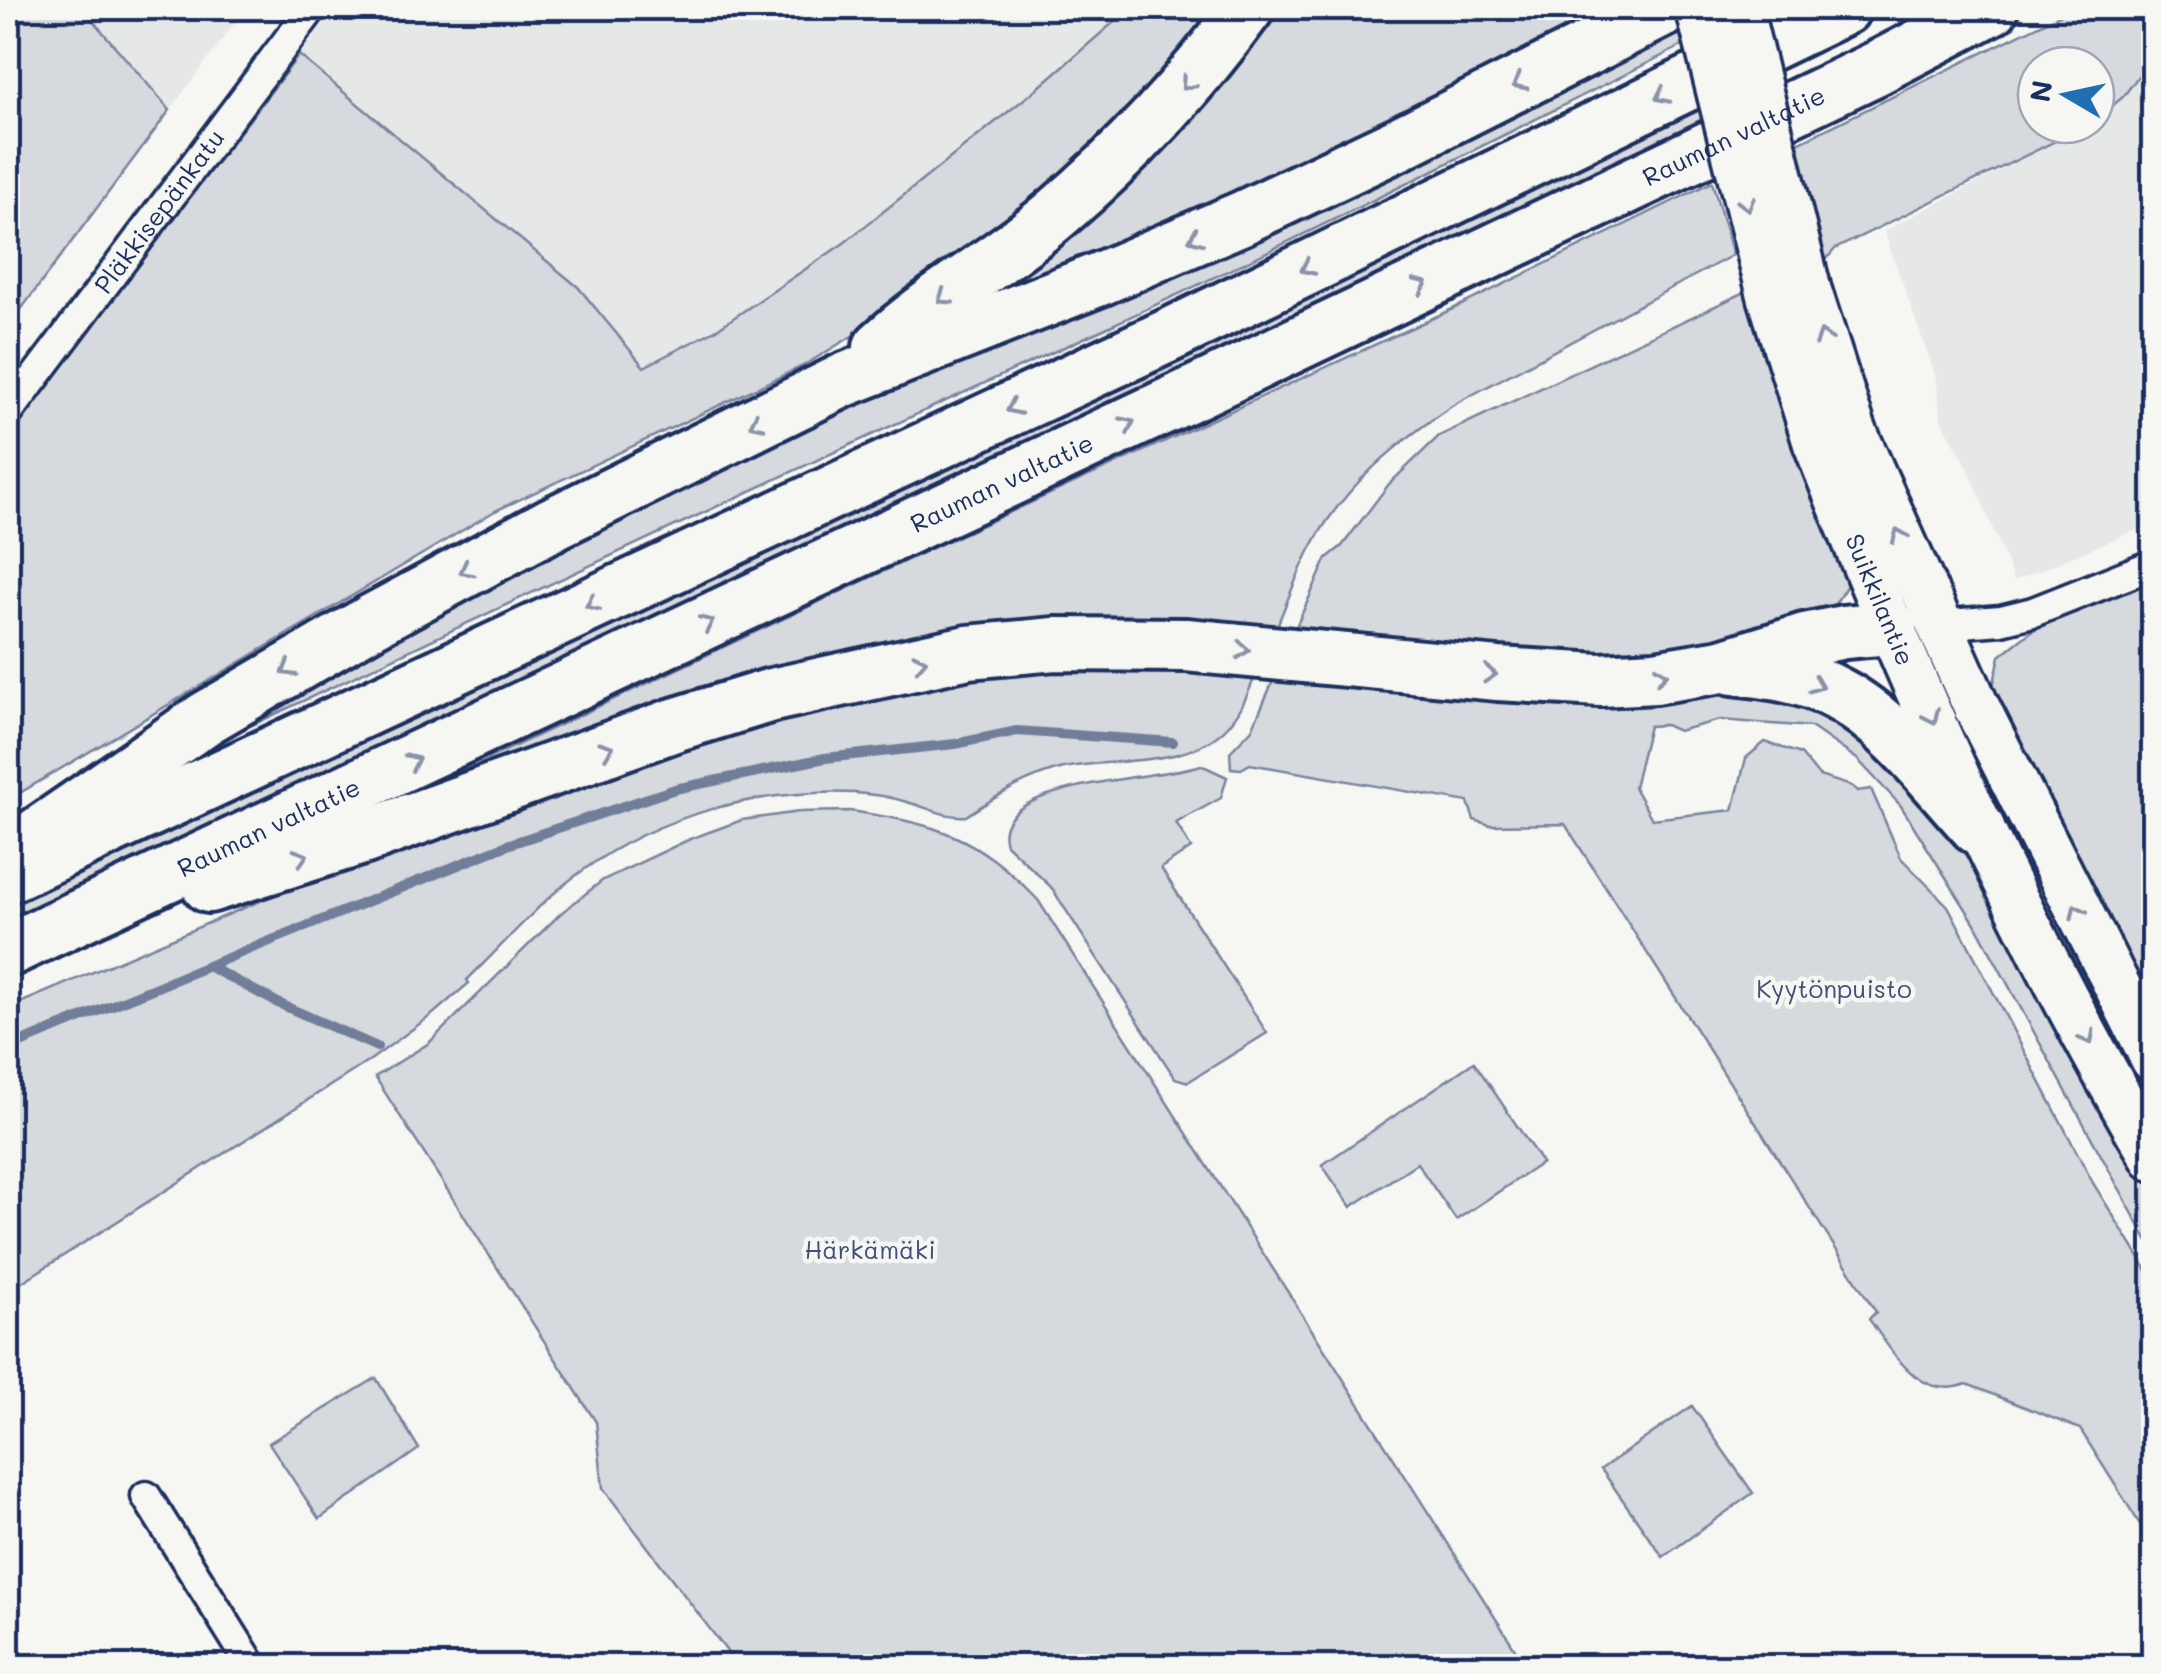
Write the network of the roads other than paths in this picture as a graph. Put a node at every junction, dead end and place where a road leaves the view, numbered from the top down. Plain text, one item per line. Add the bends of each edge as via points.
1 (312, 8) edge
2 (1248, 8) edge
3 (1668, 8) edge
4 (1700, 8) edge
5 (1739, 8) edge
6 (1844, 8) edge
7 (1992, 8) edge
8 (844, 380) junction
9 (8, 413) edge
10 (1835, 436) junction
11 (2154, 564) edge
12 (1914, 627) junction
13 (1722, 666) junction
14 (1978, 828) junction
15 (8, 855) edge
16 (8, 876) edge
17 (8, 950) edge
18 (2154, 1059) edge
19 (2154, 1158) edge
20 (146, 1496) dead end
21 (252, 1666) edge

1 - 9 street, Pläkkisepänkatu
2 -> 8 highway via 1120,156 1055,215 902,326
3 -> 8 highway via 1242,218
4 -> 10 main road, Suikkilantie, bridge via 1766,278
10 -> 5 main road, Suikkilantie, bridge via 1808,290
6 -> 16 highway via 1174,333
17 -> 7 highway, Rauman valtatie via 1196,392
8 -> 15 highway via 372,621 206,718
10 - 12 main road, Suikkilantie
11 - 12 street via 2033,612
12 - 13 highway via 1844,632
12 -> 14 main road, Suikkilantie via 1944,742
18 -> 12 main road, Suikkilantie
13 -> 14 highway via 1807,680 1854,704
17 -> 13 highway via 362,838 674,725 772,695 968,652 1055,644 1186,645 1600,680
14 -> 19 main road, Suikkilantie
20 - 21 street

